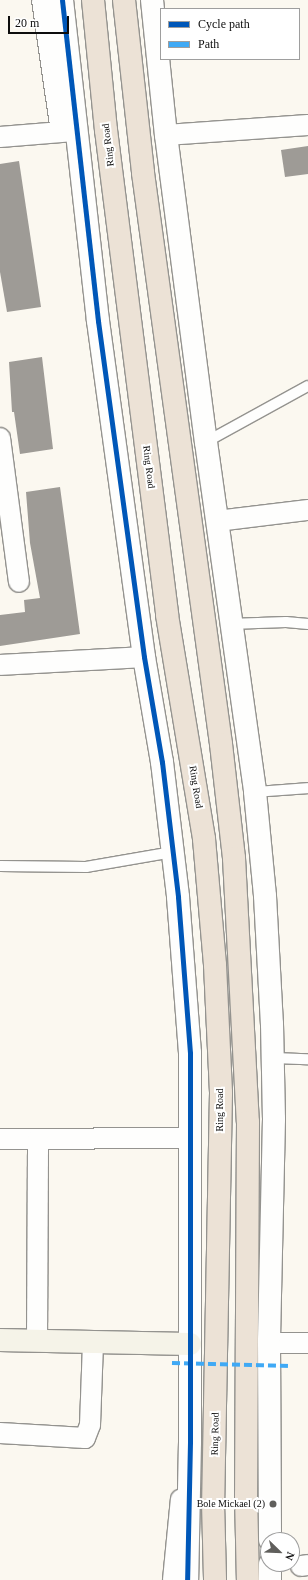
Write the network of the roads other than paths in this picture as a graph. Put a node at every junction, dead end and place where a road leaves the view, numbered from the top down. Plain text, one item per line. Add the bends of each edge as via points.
1 (42, 0) edge
2 (62, 0) edge
3 (93, 0) edge
4 (124, 0) edge
5 (152, 0) edge
6 (308, 124) edge
7 (68, 131) junction
8 (166, 135) junction
9 (0, 137) edge
10 (308, 386) edge
11 (0, 438) edge
12 (206, 442) junction
13 (308, 510) edge
14 (217, 521) junction
15 (19, 582) dead end
16 (230, 624) junction
17 (308, 624) edge
18 (144, 657) junction
19 (0, 665) edge
20 (308, 788) edge
21 (255, 792) junction
22 (173, 852) junction
23 (0, 866) edge
24 (273, 1058) junction
25 (308, 1059) edge
26 (190, 1138) junction
27 (38, 1139) junction
28 (0, 1140) edge
29 (0, 1340) edge
30 (37, 1340) junction
31 (92, 1342) junction
32 (269, 1343) junction
33 (308, 1343) edge
34 (190, 1344) junction
35 (0, 1433) edge
36 (190, 1442) junction
37 (270, 1532) edge
38 (173, 1580) edge
39 (187, 1580) edge
40 (215, 1580) edge
41 (248, 1580) edge

1 - 7 street
2 - 7 street
3 - 40 highway, Ring Road via 106,130 167,615 204,839 215,965 220,1093 213,1502
4 - 41 highway via 142,173 221,744 234,858 248,1122
5 - 8 street
6 - 8 street
7 - 9 street
7 - 18 street via 98,321
8 - 12 street
10 - 12 lane
11 - 15 street
12 - 14 street
13 - 14 street
14 - 16 street
16 - 17 lane
16 - 21 street
18 - 19 street
18 - 22 street via 162,762
20 - 21 lane
21 - 24 street via 265,896
22 - 23 lane via 86,867
22 - 26 street via 190,1053
24 - 25 lane
24 - 32 street
26 - 27 street
26 - 34 street
27 - 28 street
27 - 30 street
29 - 30 main road
30 - 31 main road
31 - 34 main road
31 - 35 street via 90,1425 85,1438
32 - 33 street
32 - 37 street
34 - 36 street
36 - 38 street via 176,1534
36 - 39 street

